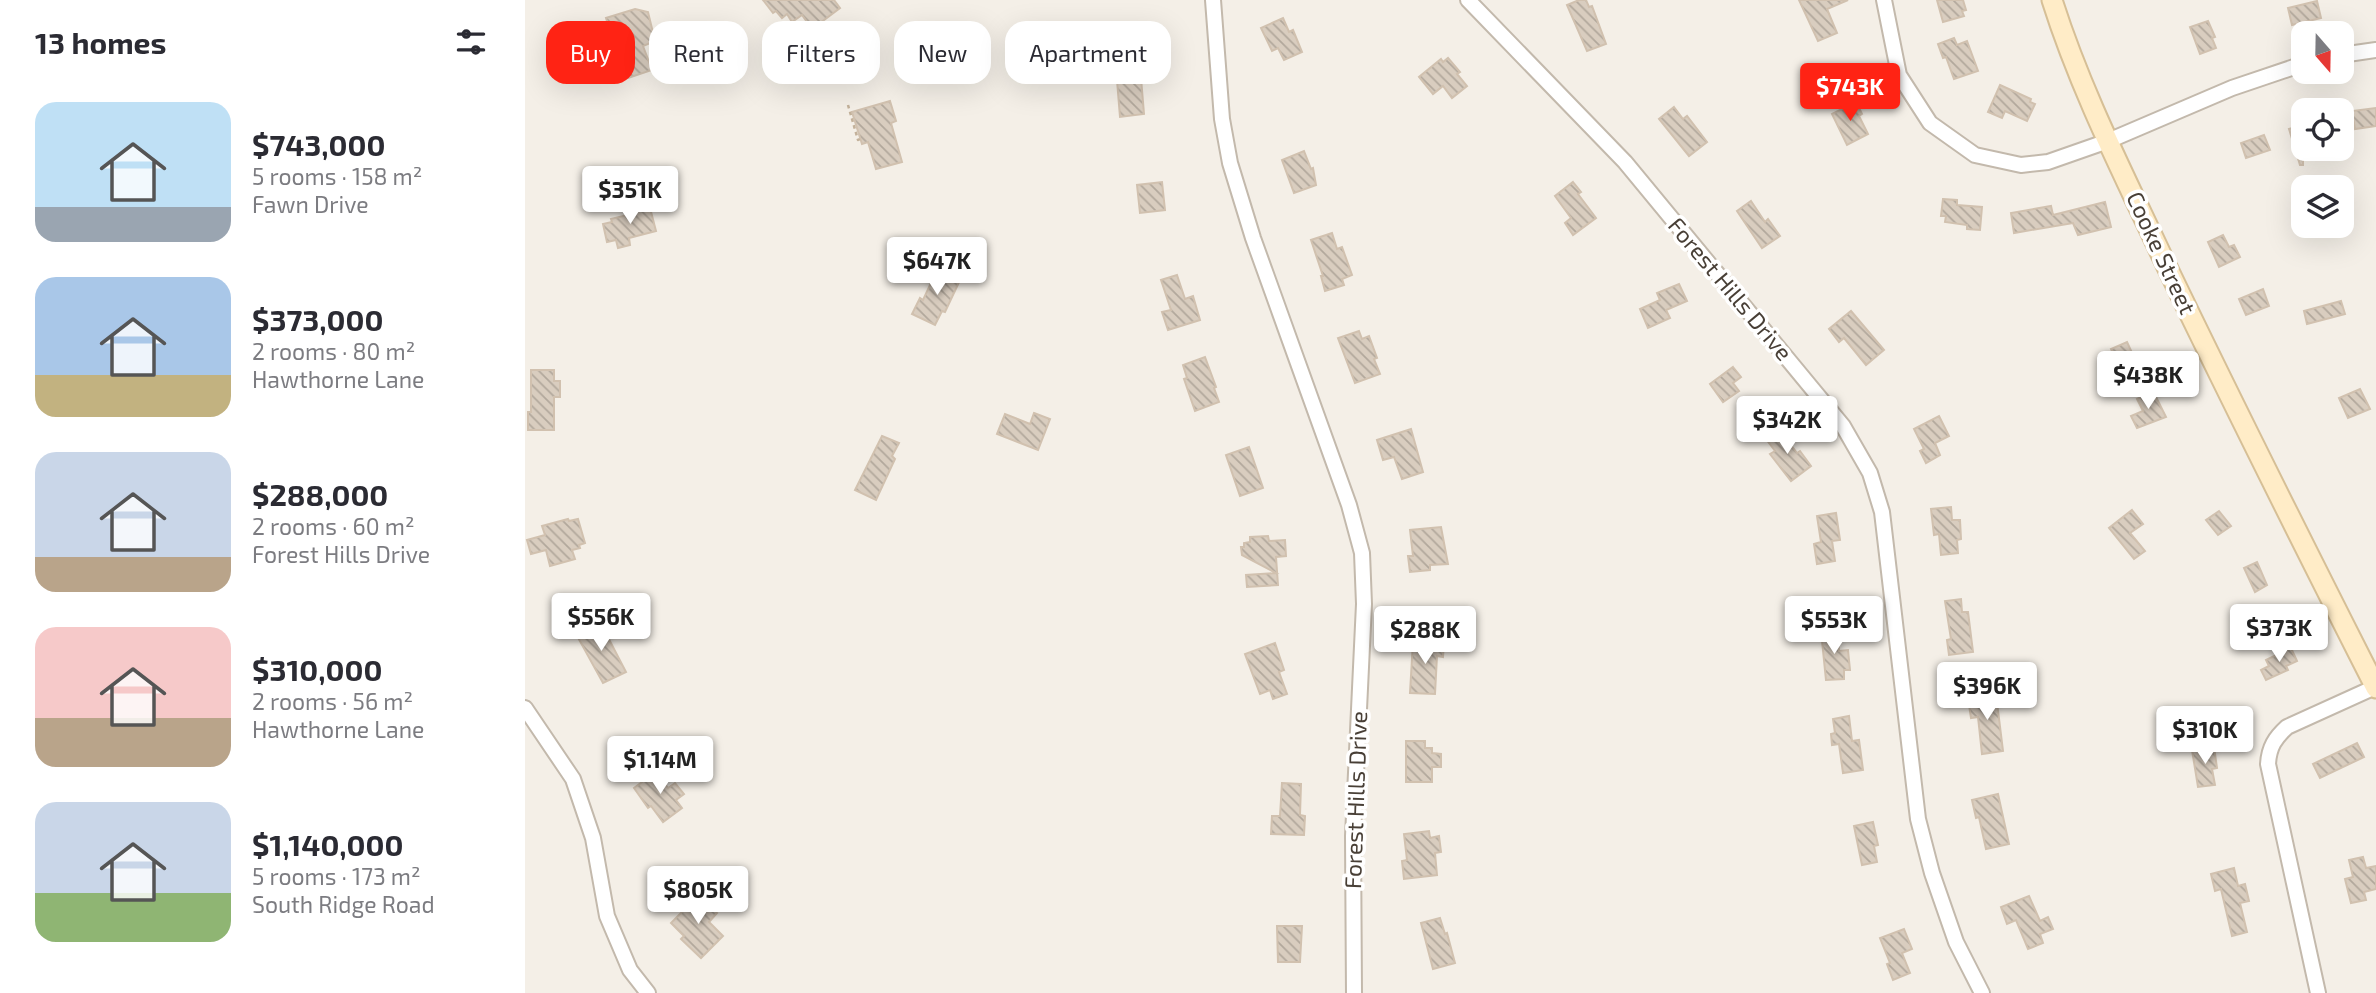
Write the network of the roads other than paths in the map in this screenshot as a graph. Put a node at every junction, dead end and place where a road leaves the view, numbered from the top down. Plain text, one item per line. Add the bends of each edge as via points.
1 (1213, 0) edge
2 (1468, 0) edge
3 (1884, 0) edge
4 (2052, 0) edge
5 (2376, 50) edge
6 (2354, 53) edge
7 (2291, 68) edge
8 (2108, 141) junction
9 (2376, 687) edge
10 (526, 712) edge
11 (648, 993) edge
12 (1354, 993) edge
13 (1982, 993) edge
14 (2318, 993) edge

1 - 12 street, Forest Hills Drive via 1230,163 1362,553 1364,604 1353,836
2 - 13 street, Forest Hills Drive via 1625,162 1843,426 1870,473 1882,512 1918,819 1931,873
3 - 8 street via 1899,75 1930,124 1975,155 2021,165 2048,162
4 - 8 main road, Cooke Street
5 - 6 street
7 - 8 street
8 - 9 main road, Cooke Street via 2257,456
9 - 14 street via 2287,727 2275,737 2269,753
10 - 11 street via 573,779 593,838 607,916 630,970

